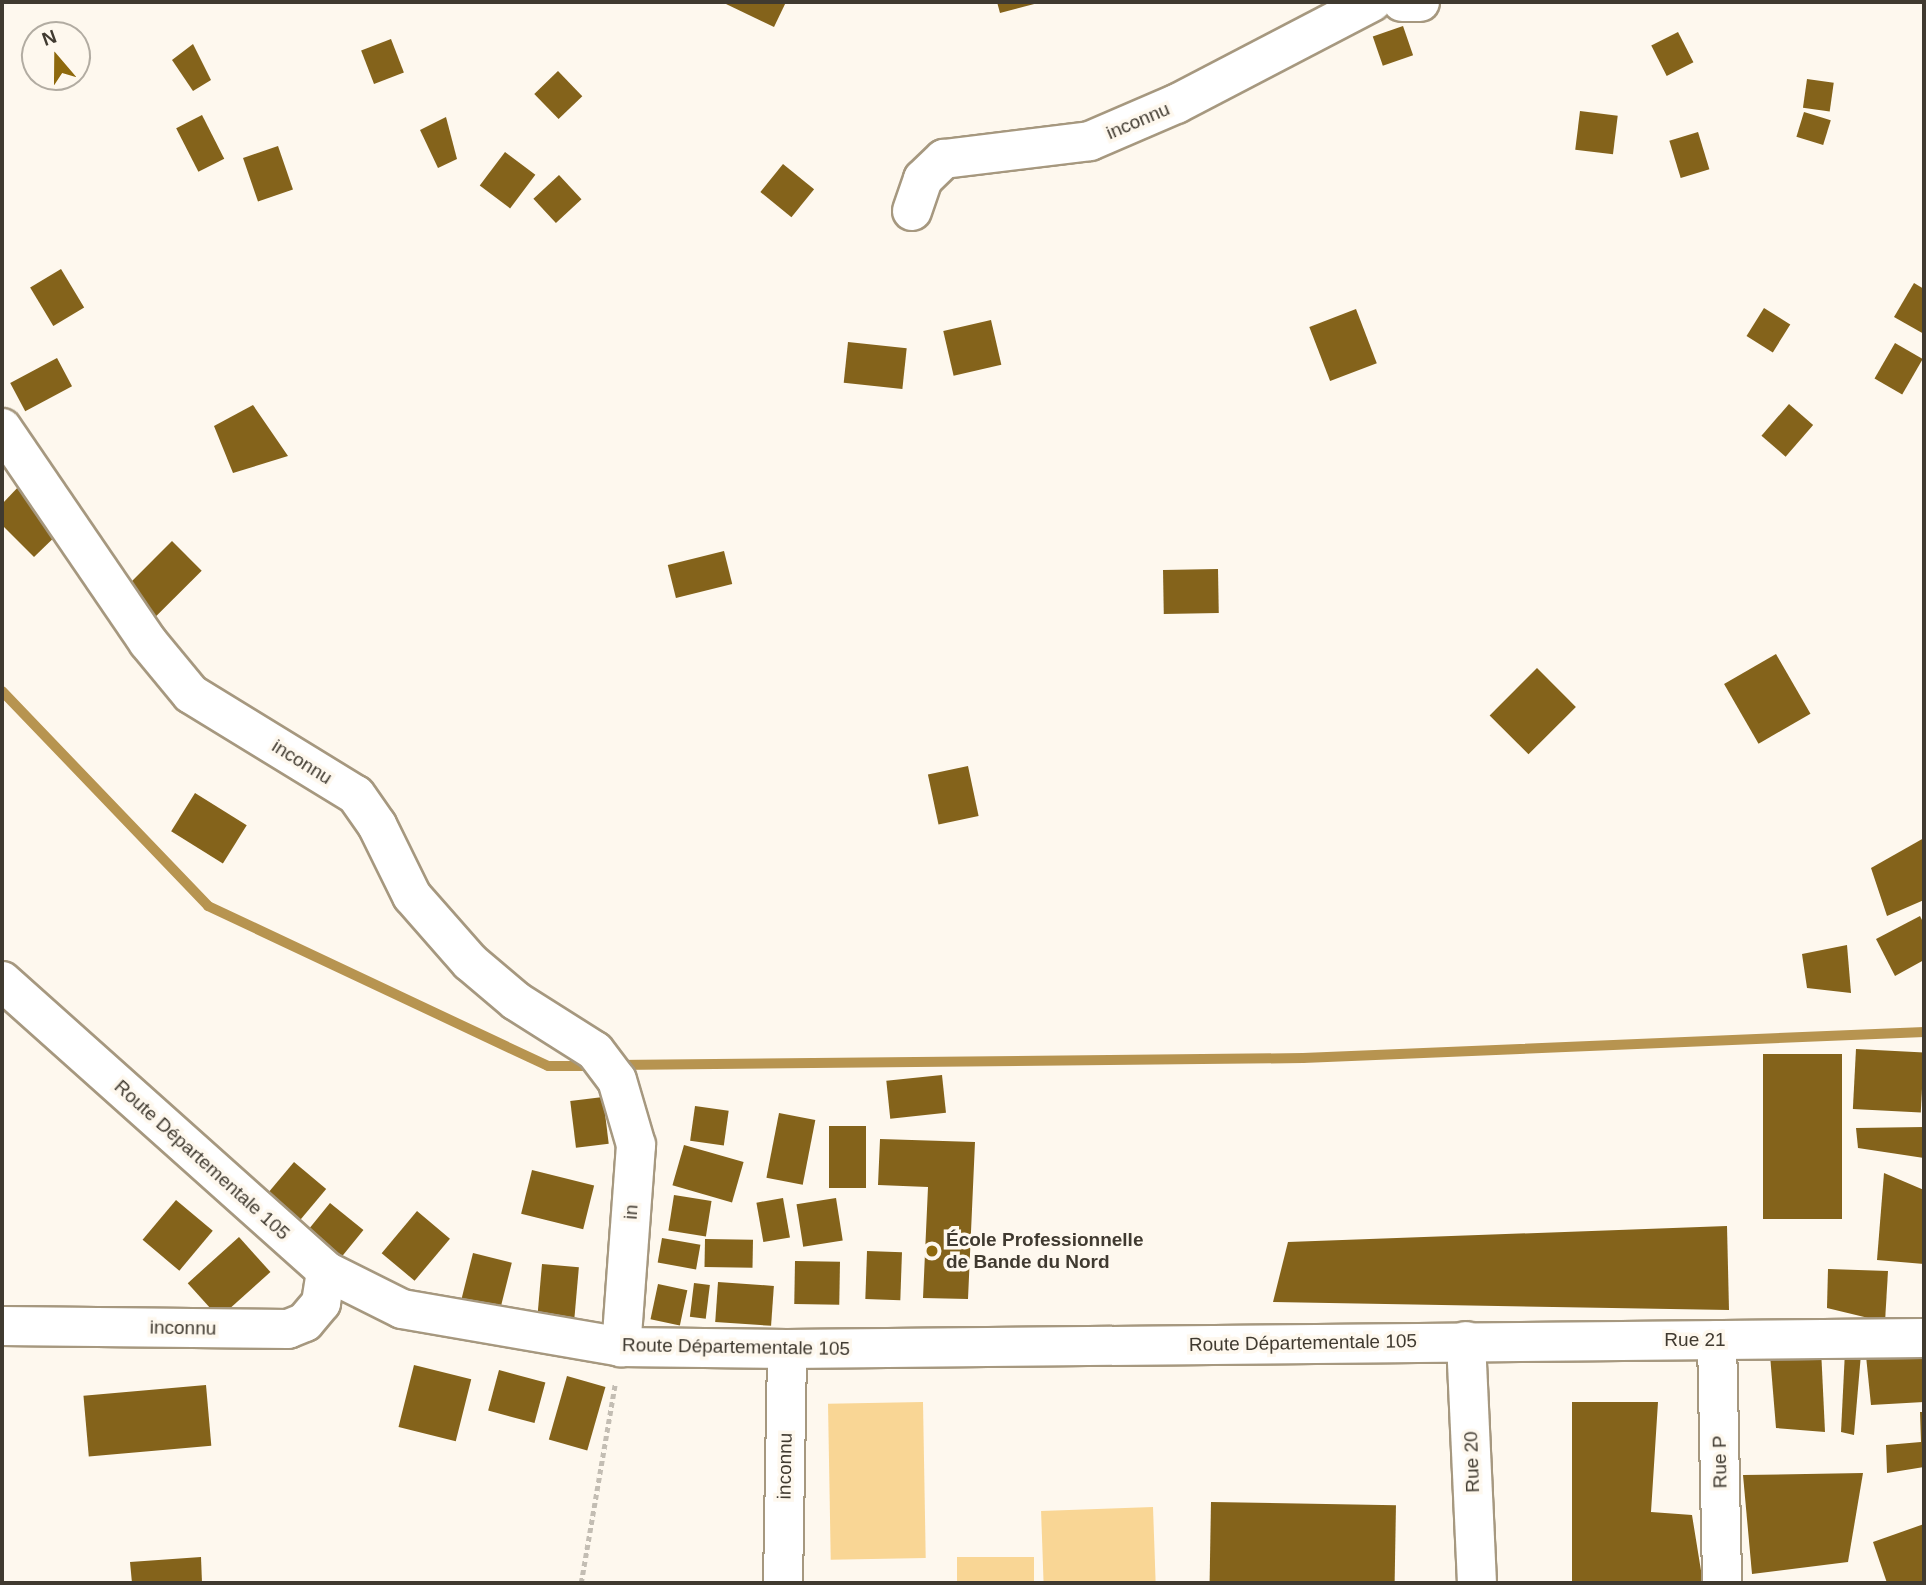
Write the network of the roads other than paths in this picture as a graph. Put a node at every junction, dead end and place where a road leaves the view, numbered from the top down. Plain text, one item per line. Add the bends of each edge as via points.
1 (1372, 2) edge
2 (1402, 2) edge
3 (1420, 2) edge
4 (912, 211) dead end
5 (2, 428) edge
6 (2, 981) edge
7 (617, 1080) joint
8 (326, 1270) junction
9 (2, 1326) edge
10 (1924, 1338) edge
11 (1717, 1340) junction
12 (1466, 1341) junction
13 (621, 1347) junction
14 (787, 1349) junction
15 (783, 1583) edge
16 (1477, 1583) edge
17 (1722, 1583) edge

1 - 4 street, inconnu via 1176,104 1090,141 944,159 923,179
2 - 3 street
5 - 7 street, inconnu via 148,642 191,694 356,795 377,825 412,896 470,962 516,1002 594,1051
6 - 8 street, Route Départementale 105
7 - 13 street, in via 636,1145
8 - 9 street, inconnu via 321,1303 305,1322 288,1329
8 - 13 street, Route Départementale 105 via 402,1309
10 - 11 street, Rue 21
11 - 12 street, Rue 21
11 - 17 street, Rue P
12 - 14 street, Route Départementale 105
12 - 16 street, Rue 20
13 - 14 street, Route Départementale 105
14 - 15 street, inconnu

